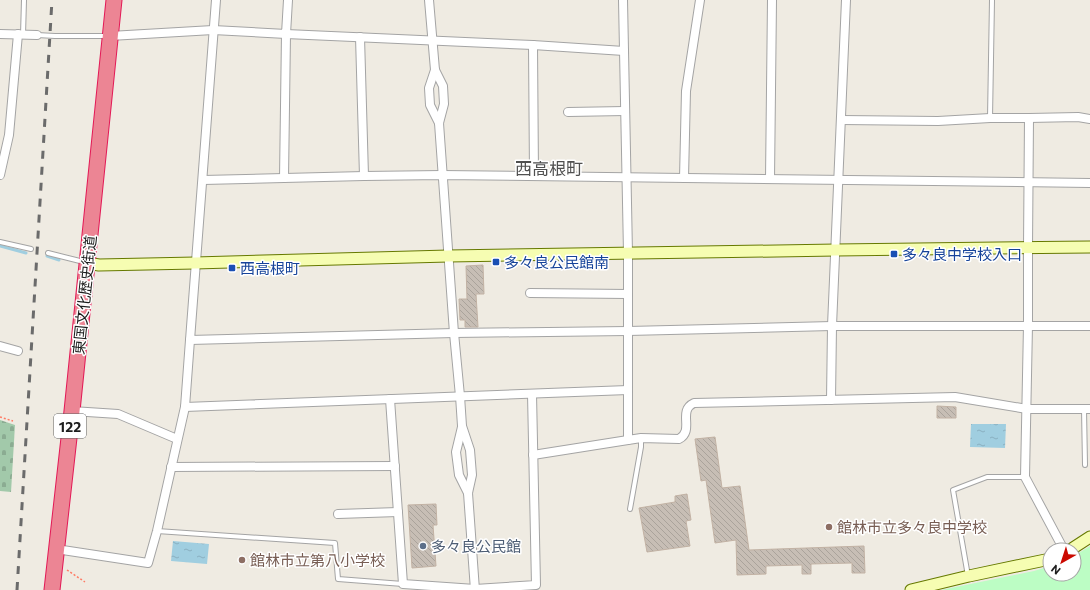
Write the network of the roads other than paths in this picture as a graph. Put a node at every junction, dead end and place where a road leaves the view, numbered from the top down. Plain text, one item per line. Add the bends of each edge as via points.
1 (24, 0) edge
2 (114, 0) edge
3 (216, 0) edge
4 (288, 0) edge
5 (429, 0) edge
6 (623, 0) edge
7 (700, 0) edge
8 (772, 0) edge
9 (846, 0) edge
10 (992, 0) edge
11 (214, 30) junction
12 (0, 34) edge
13 (20, 34) junction
14 (286, 34) junction
15 (37, 35) joint
16 (110, 36) junction
17 (360, 36) junction
18 (432, 41) junction
19 (533, 45) junction
20 (624, 51) junction
21 (435, 70) junction
22 (625, 111) junction
23 (568, 112) dead end
24 (990, 118) junction
25 (1029, 118) junction
26 (1090, 119) edge
27 (841, 120) junction
28 (438, 123) junction
29 (0, 175) edge
30 (442, 175) junction
31 (364, 176) junction
32 (534, 176) junction
33 (626, 177) junction
34 (284, 178) junction
35 (684, 178) junction
36 (770, 178) junction
37 (203, 180) junction
38 (839, 180) junction
39 (1028, 182) junction
40 (1090, 183) edge
41 (1, 242) edge
42 (1028, 247) junction
43 (1090, 247) edge
44 (31, 249) dead end
45 (836, 250) junction
46 (48, 253) dead end
47 (628, 253) junction
48 (448, 256) junction
49 (87, 263) junction
50 (195, 263) junction
51 (530, 293) dead end
52 (628, 294) junction
53 (1028, 325) junction
54 (832, 326) junction
55 (1090, 326) edge
56 (628, 331) junction
57 (454, 334) junction
58 (190, 340) junction
59 (0, 346) edge
60 (18, 351) dead end
61 (628, 390) junction
62 (532, 394) junction
63 (460, 396) junction
64 (390, 399) junction
65 (831, 400) junction
66 (185, 407) junction
67 (1087, 409) edge
68 (1027, 410) junction
69 (72, 411) junction
70 (462, 426) junction
71 (641, 438) junction
72 (177, 439) junction
73 (628, 440) junction
74 (533, 455) junction
75 (1085, 465) dead end
76 (395, 466) junction
77 (171, 467) junction
78 (1025, 477) junction
79 (468, 493) junction
80 (630, 508) dead end
81 (398, 512) junction
82 (338, 514) dead end
83 (157, 530) junction
84 (1060, 542) edge
85 (56, 549) junction
86 (1042, 561) edge
87 (968, 576) junction
88 (404, 584) junction
89 (52, 590) edge
90 (475, 590) edge
91 (911, 590) edge

1 - 13 lane
2 - 16 highway, 東国文化歴史街道 / 122
3 - 11 street
4 - 14 street
5 - 18 street
6 - 20 street
7 - 35 street via 686,91
8 - 36 street
9 - 27 street
10 - 24 lane
11 - 14 street
11 - 16 street
11 - 37 street
12 - 13 street
13 - 15 street
13 - 29 street via 9,135
14 - 17 street
14 - 34 street
15 - 16 lane
16 - 49 highway, 東国文化歴史街道 / 122
17 - 18 street
17 - 31 street
18 - 19 street
18 - 21 street
19 - 20 street
19 - 32 street
20 - 22 street
21 - 28 street via 442,86 444,104
21 - 28 street via 429,88 430,105
22 - 23 street
22 - 33 street
24 - 25 street
24 - 27 street via 938,121
25 - 26 street
25 - 39 street
27 - 38 street
28 - 30 street
30 - 31 street
30 - 32 street
30 - 48 street
31 - 34 street
32 - 33 street
33 - 35 street
33 - 47 street
34 - 37 street
35 - 36 street
36 - 38 street
37 - 50 street
38 - 39 street
38 - 45 street
39 - 40 street
39 - 42 street
41 - 44 lane
42 - 43 street
42 - 45 street
42 - 53 street
45 - 47 street
45 - 54 street
46 - 49 lane
47 - 48 street
47 - 52 street
48 - 50 street
48 - 57 street
49 - 50 street
49 - 69 highway, 東国文化歴史街道 / 122
50 - 58 street
51 - 52 street
52 - 56 street
53 - 54 street
53 - 55 street
53 - 68 street
54 - 56 street
54 - 65 street
56 - 57 street
56 - 61 street
57 - 58 street
57 - 63 street
58 - 66 street
59 - 60 street
61 - 62 street
61 - 73 street
62 - 63 street
62 - 74 street
63 - 64 street
63 - 70 street
64 - 66 street
64 - 76 street
65 - 68 street via 955,397
65 - 71 street via 694,403 686,409 684,436 679,439
66 - 72 street
67 - 68 street
67 - 75 lane
68 - 78 street
69 - 72 street via 118,414
69 - 85 highway, 東国文化歴史街道 / 122
70 - 79 street via 470,450 472,475
70 - 79 street via 456,452 459,475
71 - 73 street
71 - 80 lane
72 - 77 street
73 - 74 street
74 - 90 street via 536,585
76 - 77 street
76 - 81 street
77 - 83 street
78 - 84 street
78 - 87 lane via 986,477 953,490
79 - 90 street
81 - 82 street
81 - 88 street
83 - 85 street via 148,563
83 - 88 lane via 335,543 338,579
85 - 89 highway, 東国文化歴史街道 / 122
86 - 87 street
87 - 91 street
88 - 90 street

